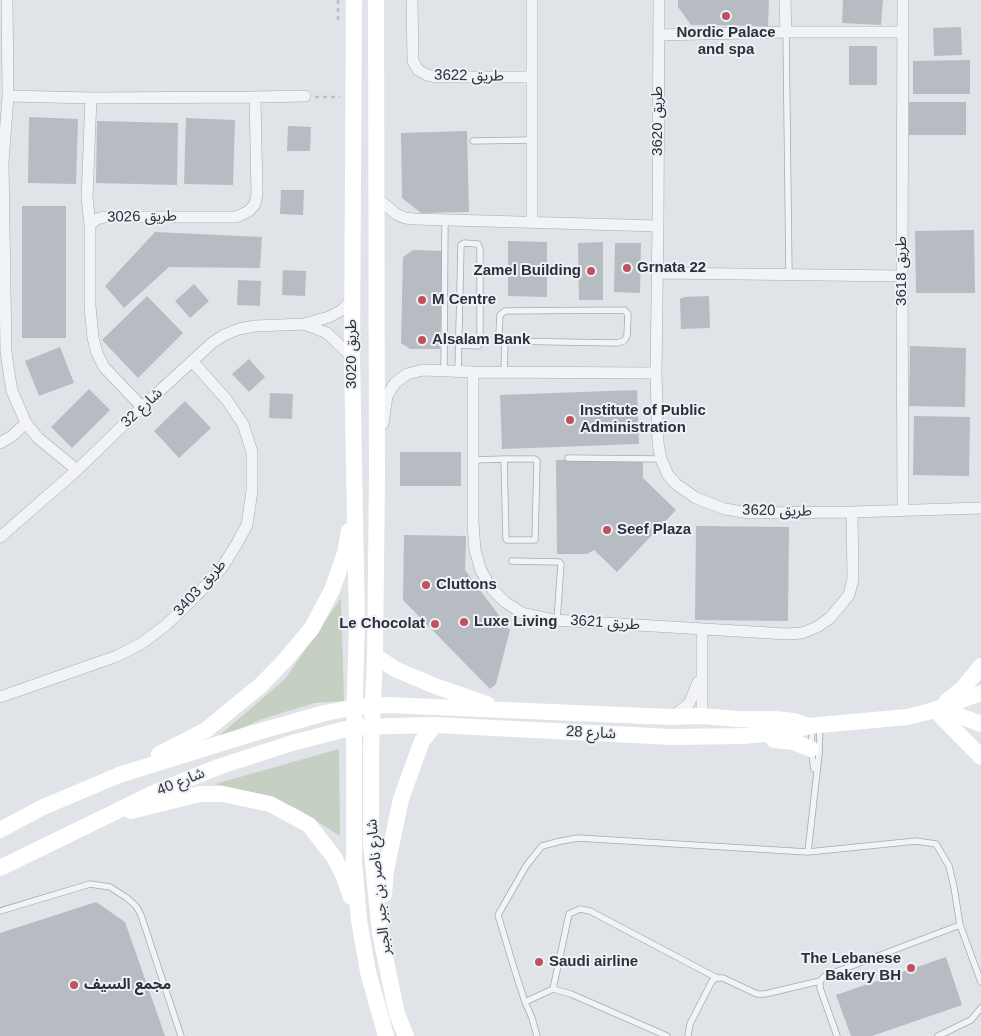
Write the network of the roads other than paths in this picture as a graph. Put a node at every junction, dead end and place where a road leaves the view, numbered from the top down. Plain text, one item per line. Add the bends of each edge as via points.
1 (7, 0) edge
2 (354, 0) edge
3 (376, 0) edge
4 (412, 0) edge
5 (532, 0) edge
6 (659, 0) edge
7 (785, 0) edge
8 (903, 0) edge
9 (786, 32) junction
10 (903, 32) junction
11 (658, 35) junction
12 (4, 72) edge
13 (532, 77) junction
14 (8, 96) junction
15 (305, 96) road end
16 (254, 97) junction
17 (91, 98) junction
18 (532, 140) junction
19 (474, 141) dead end
20 (2, 161) edge
21 (377, 198) junction
22 (445, 220) junction
23 (532, 222) junction
24 (90, 224) junction
25 (658, 226) junction
26 (3, 260) edge
27 (658, 273) junction
28 (789, 274) junction
29 (902, 276) junction
30 (352, 299) junction
31 (304, 324) junction
32 (505, 341) junction
33 (459, 345) junction
34 (3, 352) edge
35 (352, 357) junction
36 (192, 361) junction
37 (444, 370) junction
38 (458, 371) junction
39 (473, 372) junction
40 (504, 372) junction
41 (656, 373) junction
42 (142, 407) junction
43 (26, 423) junction
44 (0, 444) edge
45 (568, 458) dead end
46 (504, 459) junction
47 (661, 459) junction
48 (473, 460) junction
49 (77, 470) junction
50 (377, 477) junction
51 (355, 504) junction
52 (981, 508) edge
53 (903, 509) junction
54 (852, 512) junction
55 (0, 537) edge
56 (512, 561) dead end
57 (556, 620) junction
58 (702, 629) junction
59 (375, 656) junction
60 (981, 666) edge
61 (700, 676) junction
62 (981, 693) edge
63 (0, 697) edge
64 (981, 704) edge
65 (373, 706) junction
66 (356, 708) junction
67 (503, 709) junction
68 (938, 710) junction
69 (702, 716) junction
70 (670, 717) junction
71 (981, 724) edge
72 (434, 725) junction
73 (372, 726) junction
74 (814, 726) junction
75 (354, 727) junction
76 (742, 736) junction
77 (672, 737) junction
78 (811, 749) junction
79 (981, 757) edge
80 (118, 775) junction
81 (816, 776) junction
82 (41, 808) junction
83 (97, 819) junction
84 (0, 820) edge
85 (0, 830) edge
86 (808, 852) junction
87 (0, 868) edge
88 (0, 911) edge
89 (359, 920) junction
90 (960, 925) junction
91 (380, 933) junction
92 (717, 978) junction
93 (820, 981) junction
94 (981, 982) edge
95 (553, 989) junction
96 (525, 1002) junction
97 (981, 1008) edge
98 (181, 1036) edge
99 (386, 1036) edge
100 (406, 1036) edge
101 (537, 1036) edge
102 (667, 1036) edge
103 (688, 1036) edge
104 (837, 1036) edge
105 (938, 1036) edge

1 - 12 street
2 - 30 street, طريق 3020
3 - 21 street, طريق 3020
4 - 13 street, طريق 3622 via 413,61 418,70 437,77
5 - 13 street
6 - 11 street, طريق 3620
7 - 9 street
8 - 10 street, طريق 3618
9 - 10 street
9 - 11 street
9 - 28 lane
10 - 29 street, طريق 3618
11 - 25 street, طريق 3620
12 - 14 street
13 - 18 street
14 - 17 street
14 - 20 street
15 - 16 street
16 - 17 street
16 - 24 street, طريق 3026 via 257,194 249,211 236,217 104,217
17 - 24 street via 87,198
18 - 19 lane
18 - 23 street
20 - 26 street
21 - 22 street via 405,218
21 - 50 street, طريق 3020
22 - 23 street
22 - 37 lane
23 - 25 street
24 - 42 street, طريق 3026 via 90,306 97,353 104,367
25 - 27 street, طريق 3620
26 - 34 street
27 - 28 street
27 - 41 street, طريق 3620
28 - 29 street
29 - 53 street, طريق 3618
30 - 31 street via 336,314
30 - 35 street, طريق 3020
31 - 35 street via 327,333
31 - 36 street, شارع 32 via 238,329 218,339
32 - 32 lane via 617,343 627,336 628,314 624,310 505,311 500,315 499,334
32 - 40 lane
33 - 33 lane via 462,245 478,244 480,343 478,346
33 - 38 lane
34 - 43 street via 12,391
35 - 51 street, طريق 3020
36 - 42 street, شارع 32
36 - 63 street, طريق 3403 via 244,424 252,452 252,491 247,525 236,545 221,569 195,597 142,643 118,656
37 - 38 street
37 - 50 street via 423,370 408,374 395,383 387,396
38 - 39 street
39 - 40 street
39 - 48 street, طريق 3621
40 - 41 street
41 - 47 street, طريق 3620
42 - 49 street, شارع 32
43 - 44 street
43 - 49 street via 38,438
45 - 47 lane
46 - 46 lane via 536,461 534,540 506,539
46 - 48 lane
47 - 54 street, طريق 3620 via 676,484 696,498 725,509 749,513
48 - 57 street, طريق 3621 via 472,524 481,571 505,602 522,613
49 - 55 street, شارع 32
50 - 59 street, طريق 3020
51 - 66 street, طريق 3020
51 - 80 street via 345,553 332,590 312,628 286,659 261,685 206,730
52 - 53 street, طريق 3620
53 - 54 street, طريق 3620
54 - 58 street, طريق 3621 via 853,579 849,595 830,618 802,633
56 - 57 lane via 560,562
57 - 58 street, طريق 3621
58 - 61 street
59 - 65 street, طريق 3020
59 - 67 street via 403,672
60 - 68 street via 963,688
61 - 69 street
61 - 70 street via 689,704
62 - 68 street, شارع 28
64 - 68 street, شارع 28
65 - 66 street, شارع 40
65 - 67 street, شارع 28
65 - 73 street, شارع ناصر بن جبر الجبر
66 - 75 street, شارع ناصر بن جبر الجبر
66 - 80 street, شارع 40 via 325,712
67 - 70 street, شارع 28
68 - 71 street
68 - 74 street, شارع 28 via 907,717
68 - 79 street
69 - 70 street, شارع 28
69 - 74 street, شارع 28 via 785,720
69 - 77 street
72 - 73 street, شارع 28
72 - 77 street, شارع 28
72 - 91 street via 422,741 401,799 386,870
73 - 75 street, شارع 40
73 - 91 street, شارع ناصر بن جبر الجبر via 371,844
74 - 76 street, شارع 28 via 789,732
74 - 78 lane
74 - 81 lane
75 - 83 street, شارع 40 via 218,767
75 - 89 street, شارع ناصر بن جبر الجبر via 354,860
76 - 77 street, شارع 28
76 - 78 street via 794,742
78 - 81 lane
80 - 82 street, شارع 40
81 - 86 lane
82 - 84 street
82 - 85 street, شارع 40
83 - 87 street, شارع 40
83 - 89 street via 200,794 223,794 270,804 309,825 334,857
86 - 90 lane via 916,841 936,844 949,866
86 - 96 lane via 578,838 542,846 526,866 498,914
88 - 98 lane via 90,884 110,887 127,898 141,916
89 - 99 street, شارع ناصر بن جبر الجبر via 368,972
90 - 93 lane via 835,971
90 - 94 lane
91 - 100 street, شارع ناصر بن جبر الجبر via 397,1014
92 - 93 lane via 756,994
92 - 95 lane via 590,911 580,909 569,914
92 - 103 lane via 712,981 690,1024
93 - 104 lane
95 - 96 lane
95 - 102 lane
96 - 101 lane
97 - 105 lane via 971,1020

